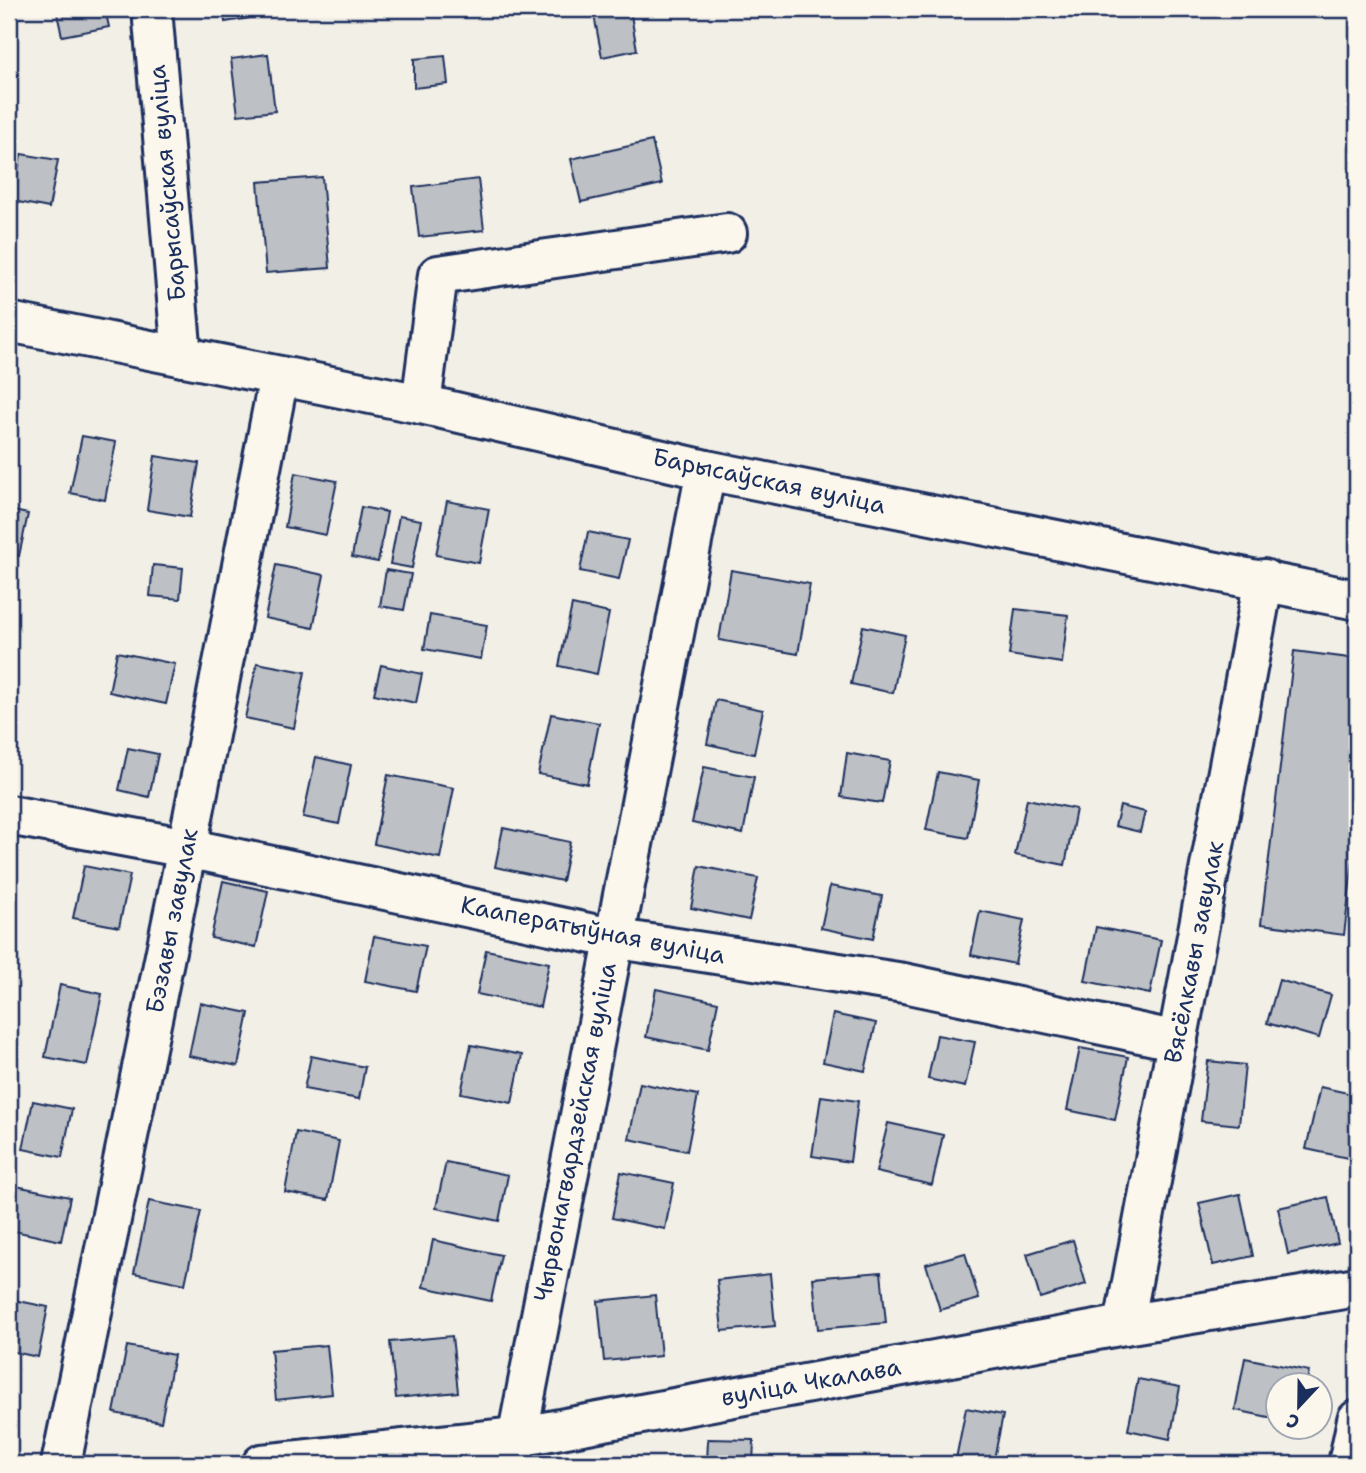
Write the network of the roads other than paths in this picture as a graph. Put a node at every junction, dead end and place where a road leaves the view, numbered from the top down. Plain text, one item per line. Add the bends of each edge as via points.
1 (152, 9) edge
2 (727, 233) dead end
3 (9, 322) edge
4 (182, 357) junction
5 (279, 376) junction
6 (421, 404) junction
7 (706, 470) junction
8 (1264, 579) junction
9 (1357, 600) edge
10 (9, 815) edge
11 (187, 848) junction
12 (612, 938) junction
13 (1178, 1041) junction
14 (1357, 1287) edge
15 (1124, 1325) junction
16 (1357, 1420) edge
17 (514, 1450) edge
18 (61, 1464) edge
19 (262, 1464) edge
20 (1348, 1464) edge

1 - 4 street, Барысаўская вуліца
2 - 6 street via 438,275
3 - 4 street, Барысаўская вуліца
4 - 5 street, Барысаўская вуліца
5 - 6 street, Барысаўская вуліца
5 - 11 street, Бэзавы завулак
6 - 7 street, Барысаўская вуліца
7 - 8 street, Барысаўская вуліца
7 - 12 street, Чырвонагвардзейская вуліца
8 - 9 street, Барысаўская вуліца
8 - 13 street, Вясёлкавы завулак
10 - 11 street, Кааператыўная вуліца
11 - 12 street, Кааператыўная вуліца
11 - 18 street, Бэзавы завулак
12 - 13 street, Кааператыўная вуліца via 904,983
12 - 17 street, Чырвонагвардзейская вуліца
13 - 15 street, Вясёлкавы завулак
14 - 15 street, вуліца Чкалава
15 - 17 street, вуліца Чкалава
16 - 20 street
17 - 19 street, вуліца Чкалава

